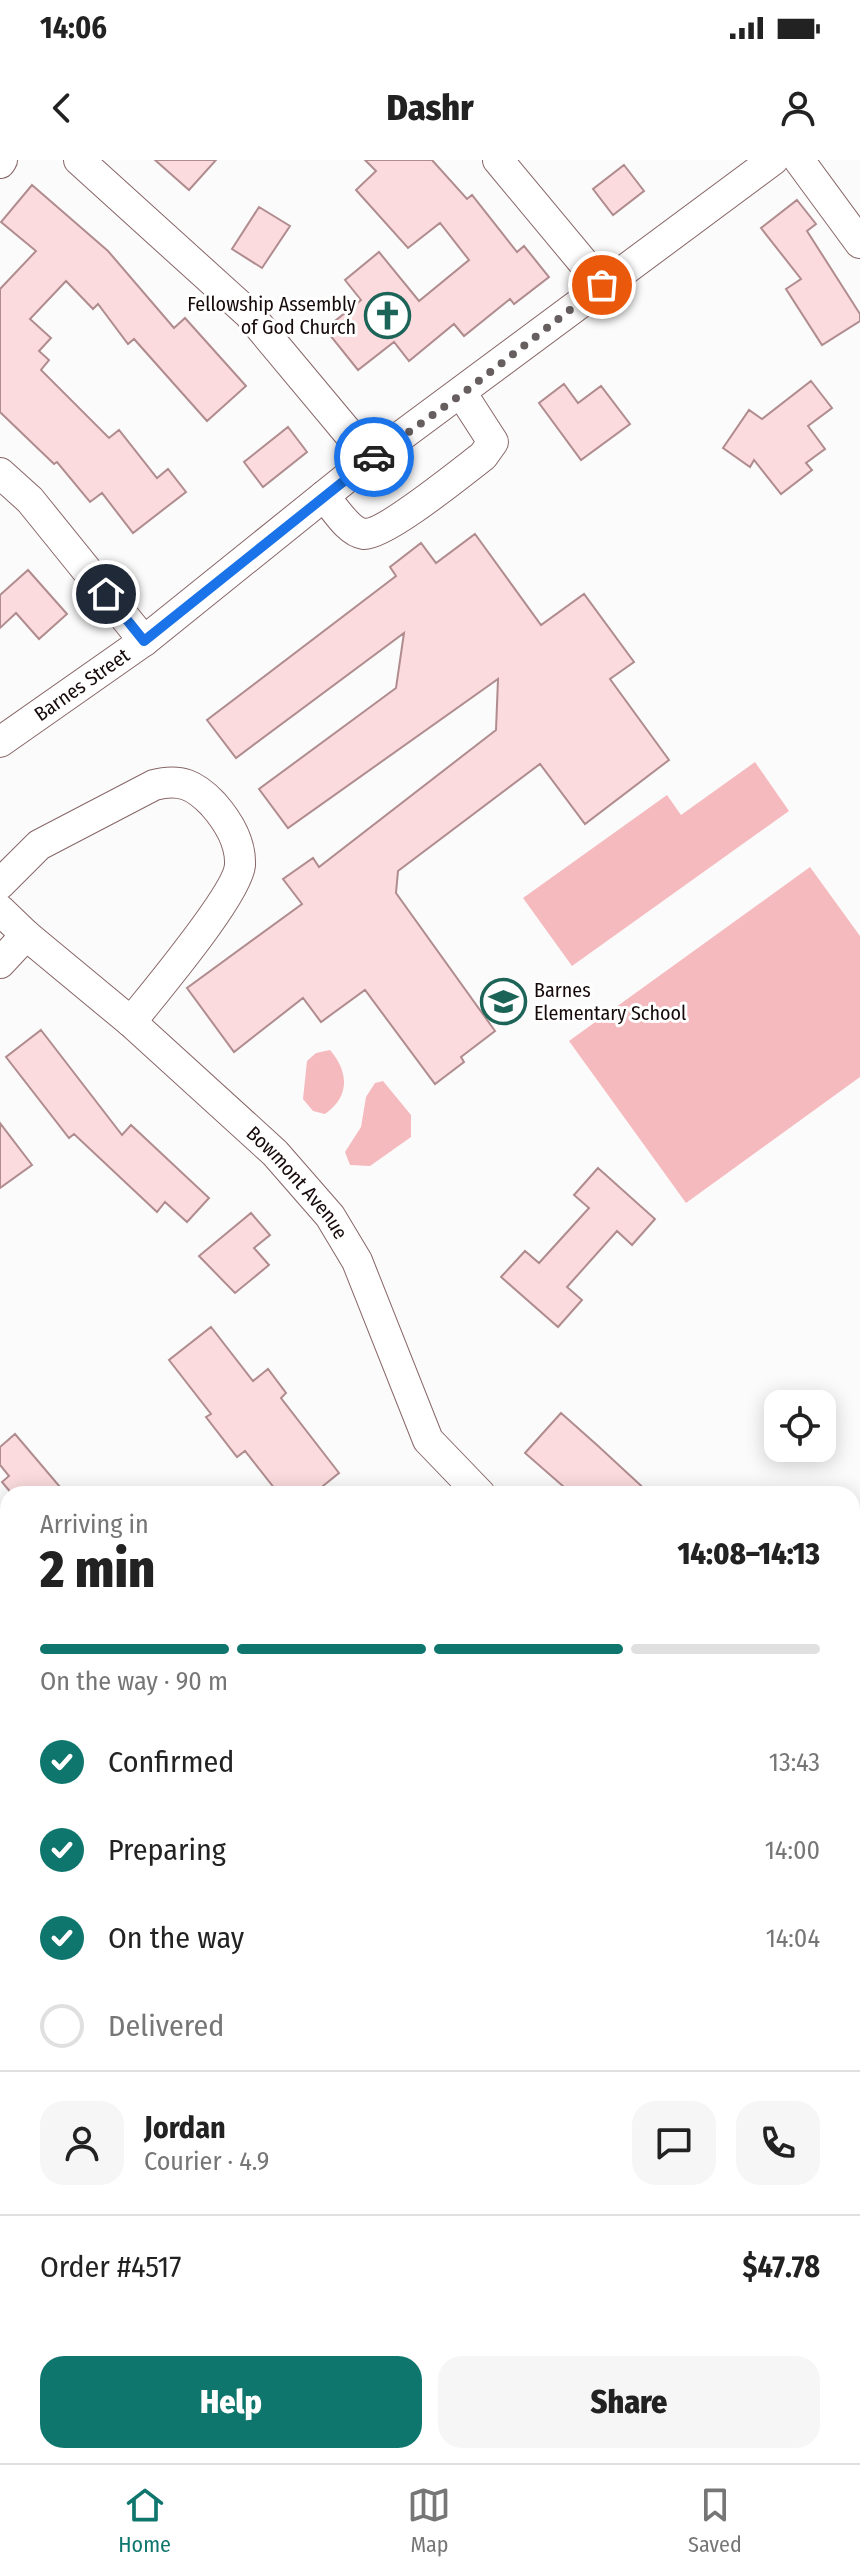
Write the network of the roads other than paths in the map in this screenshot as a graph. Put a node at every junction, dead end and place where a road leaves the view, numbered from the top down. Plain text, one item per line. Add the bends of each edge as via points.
1 (79, 160) edge
2 (498, 160) edge
3 (773, 160) edge
4 (799, 160) edge
5 (860, 243) edge
6 (602, 285) junction
7 (462, 394) junction
8 (370, 459) junction
9 (0, 473) edge
10 (324, 496) junction
11 (144, 641) junction
12 (0, 742) edge
13 (0, 884) edge
14 (0, 910) edge
15 (26, 935) junction
16 (0, 963) edge
17 (131, 1022) junction
18 (472, 1486) edge

1 - 8 street via 249,314
2 - 6 street
3 - 6 street, Barnes Street
4 - 5 street
6 - 7 street, Barnes Street
7 - 8 street, Barnes Street
7 - 10 street via 493,442 483,456 384,529 364,534 351,528
8 - 10 street, Barnes Street
9 - 11 street via 30,500
10 - 11 street, Barnes Street
11 - 12 street, Barnes Street
13 - 17 street via 39,845 154,785 173,780 198,788 237,840 240,867 222,901
14 - 15 street, Bowmont Avenue
15 - 16 street
15 - 17 street, Bowmont Avenue
17 - 18 street, Bowmont Avenue via 275,1153 330,1216 357,1261 428,1440

